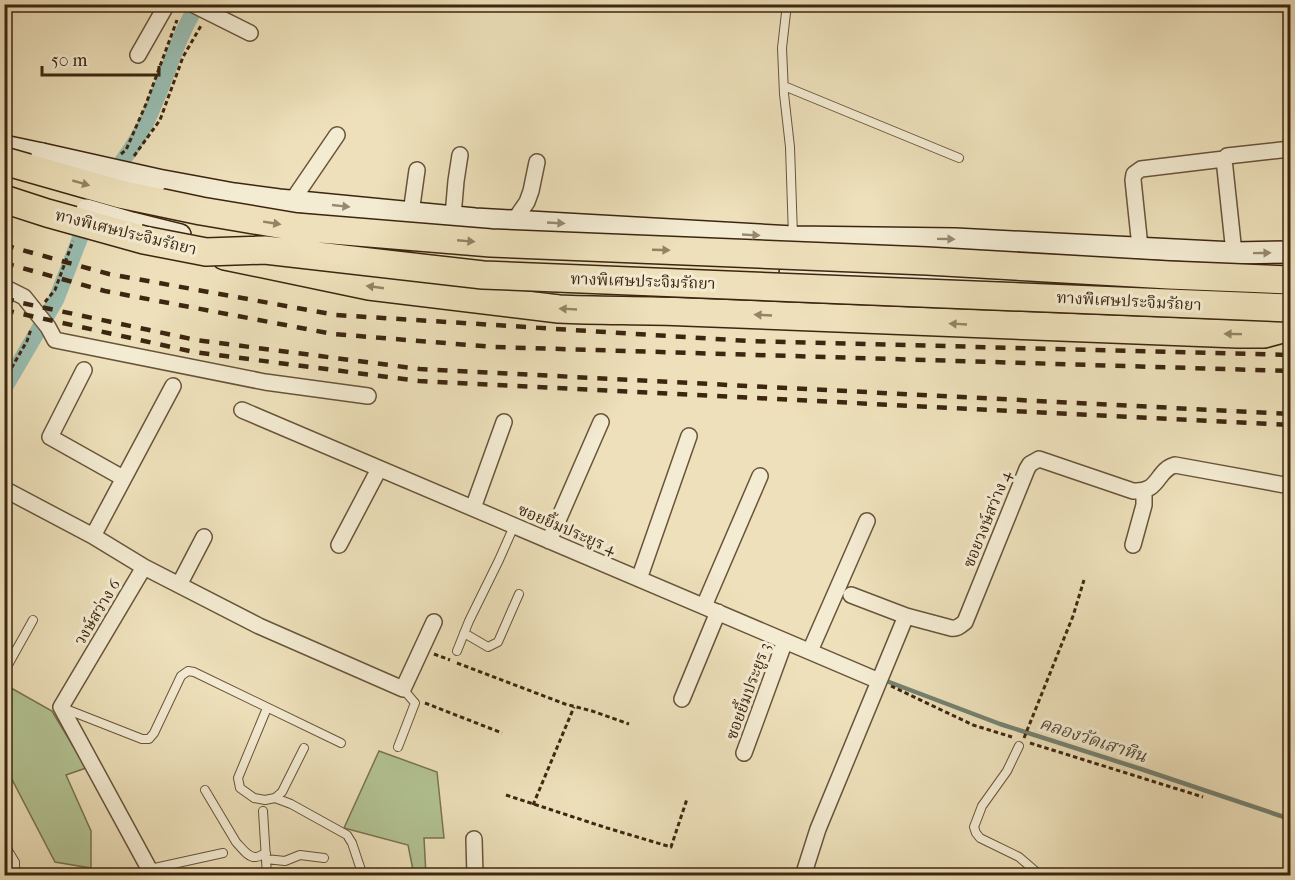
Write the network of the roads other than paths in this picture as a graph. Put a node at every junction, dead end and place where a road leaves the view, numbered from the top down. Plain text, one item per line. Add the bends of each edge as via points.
1 (167, 4) edge
2 (192, 4) edge
3 (787, 4) edge
4 (250, 33) dead end
5 (138, 55) dead end
6 (784, 86) junction
7 (337, 135) dead end
8 (4, 146) edge
9 (1290, 149) edge
10 (460, 154) dead end
11 (959, 158) dead end
12 (1224, 159) junction
13 (4, 161) edge
14 (537, 162) dead end
15 (417, 170) dead end
16 (4, 186) edge
17 (4, 199) edge
18 (292, 201) junction
19 (411, 213) junction
20 (453, 216) junction
21 (514, 221) junction
22 (793, 237) junction
23 (1140, 247) junction
24 (206, 252) junction
25 (1290, 252) edge
26 (1234, 253) junction
27 (1290, 280) edge
28 (1087, 283) junction
29 (4, 287) edge
30 (1290, 293) edge
31 (1290, 308) edge
32 (1290, 314) edge
33 (1290, 327) edge
34 (84, 370) dead end
35 (173, 386) dead end
36 (368, 396) dead end
37 (242, 410) dead end
38 (504, 422) dead end
39 (601, 422) dead end
40 (689, 436) dead end
41 (379, 469) junction
42 (760, 476) dead end
43 (123, 478) junction
44 (1290, 486) edge
45 (4, 489) edge
46 (1144, 491) junction
47 (473, 508) junction
48 (867, 521) dead end
49 (514, 526) junction
50 (93, 536) junction
51 (204, 537) dead end
52 (549, 541) junction
53 (339, 545) dead end
54 (1133, 545) dead end
55 (144, 567) junction
56 (639, 579) junction
57 (179, 585) junction
58 (519, 594) dead end
59 (851, 595) dead end
60 (711, 609) junction
61 (906, 616) junction
62 (33, 620) dead end
63 (434, 622) dead end
64 (464, 633) junction
65 (785, 641) junction
66 (457, 651) dead end
67 (810, 651) junction
68 (4, 666) edge
69 (879, 681) junction
70 (403, 689) junction
71 (682, 699) dead end
72 (61, 707) junction
73 (267, 708) junction
74 (1022, 742) road end
75 (341, 743) dead end
76 (398, 747) dead end
77 (304, 748) dead end
78 (744, 753) dead end
79 (206, 790) dead end
80 (275, 798) junction
81 (263, 811) dead end
82 (474, 839) dead end
83 (4, 844) edge
84 (223, 853) dead end
85 (266, 856) junction
86 (324, 858) dead end
87 (152, 872) edge
88 (15, 876) edge
89 (267, 876) edge
90 (363, 876) edge
91 (475, 876) edge
92 (803, 876) edge
93 (1041, 876) edge

1 - 5 street
2 - 4 street
3 - 6 lane
6 - 11 lane
6 - 22 lane
7 - 18 street
8 - 18 main road, bridge via 158,180
9 - 12 street
10 - 20 street
12 - 23 street via 1141,169 1134,174
12 - 26 street
13 -> 27 highway, ทางพิเศษประจิมรัถยา, bridge via 120,194 297,227 491,243
14 - 21 street via 527,202
15 - 19 street
16 - 28 main road, bridge via 219,245 289,257 483,268
17 - 24 highway, ทางพิเศษประจิมรัถยา, bridge via 144,240
18 -> 19 main road
19 - 20 main road
20 - 21 main road
21 -> 22 main road
22 -> 23 main road
23 - 26 main road
24 - 31 highway, ทางพิเศษประจิมรัถยา, bridge via 265,250 483,275
33 -> 24 highway, bridge via 1264,334 1238,334 559,309 369,286
26 -> 25 main road
28 - 30 main road
28 - 32 highway
29 - 36 street via 24,297 55,340 265,382
34 - 43 street via 51,437
35 - 43 street
37 - 41 street, ซอยยิ้มประยูร 4
38 - 47 street
39 - 52 street
40 - 56 street
41 - 47 street, ซอยยิ้มประยูร 4
41 - 53 street
42 - 60 street
43 - 50 street
44 - 46 street via 1174,465
45 - 50 street
46 - 54 street
46 - 61 street, ซอยวงษ์สว่าง 4 via 1133,491 1039,459 1034,461 1027,469 964,622 951,628
47 - 49 street, ซอยยิ้มประยูร 4
48 - 67 street
49 - 52 street, ซอยยิ้มประยูร 4
49 - 64 lane
50 - 55 street
51 - 57 street
52 - 56 street, ซอยยิ้มประยูร 4
55 - 57 street
55 - 72 street, วงษ์สว่าง 6
56 - 60 street, ซอยยิ้มประยูร 4
57 - 70 street via 259,626
58 - 64 lane via 498,642 488,647
59 - 61 street, ซอยวงษ์สว่าง 4
60 - 65 street, ซอยยิ้มประยูร 4
60 - 71 street
61 - 69 street
62 - 68 lane
63 - 70 street
64 - 66 lane
65 - 67 street, ซอยยิ้มประยูร 4
65 - 78 street, ซอยยิ้มประยูร 3
67 - 69 street, ซอยยิ้มประยูร 4
69 - 92 street via 818,829
70 - 76 lane via 415,703
72 - 73 lane via 149,739 181,676 188,671
72 - 87 street
73 - 75 lane
73 - 80 lane via 238,778 240,788 254,798
74 - 93 lane via 982,806 975,827 980,838 1019,856
77 - 80 lane via 282,792
79 - 85 lane via 241,848 256,857
80 - 90 lane via 347,835
81 - 85 lane
82 - 91 street
83 - 88 lane via 15,862
84 - 87 lane
85 - 86 lane via 285,861 300,855
85 - 89 lane

